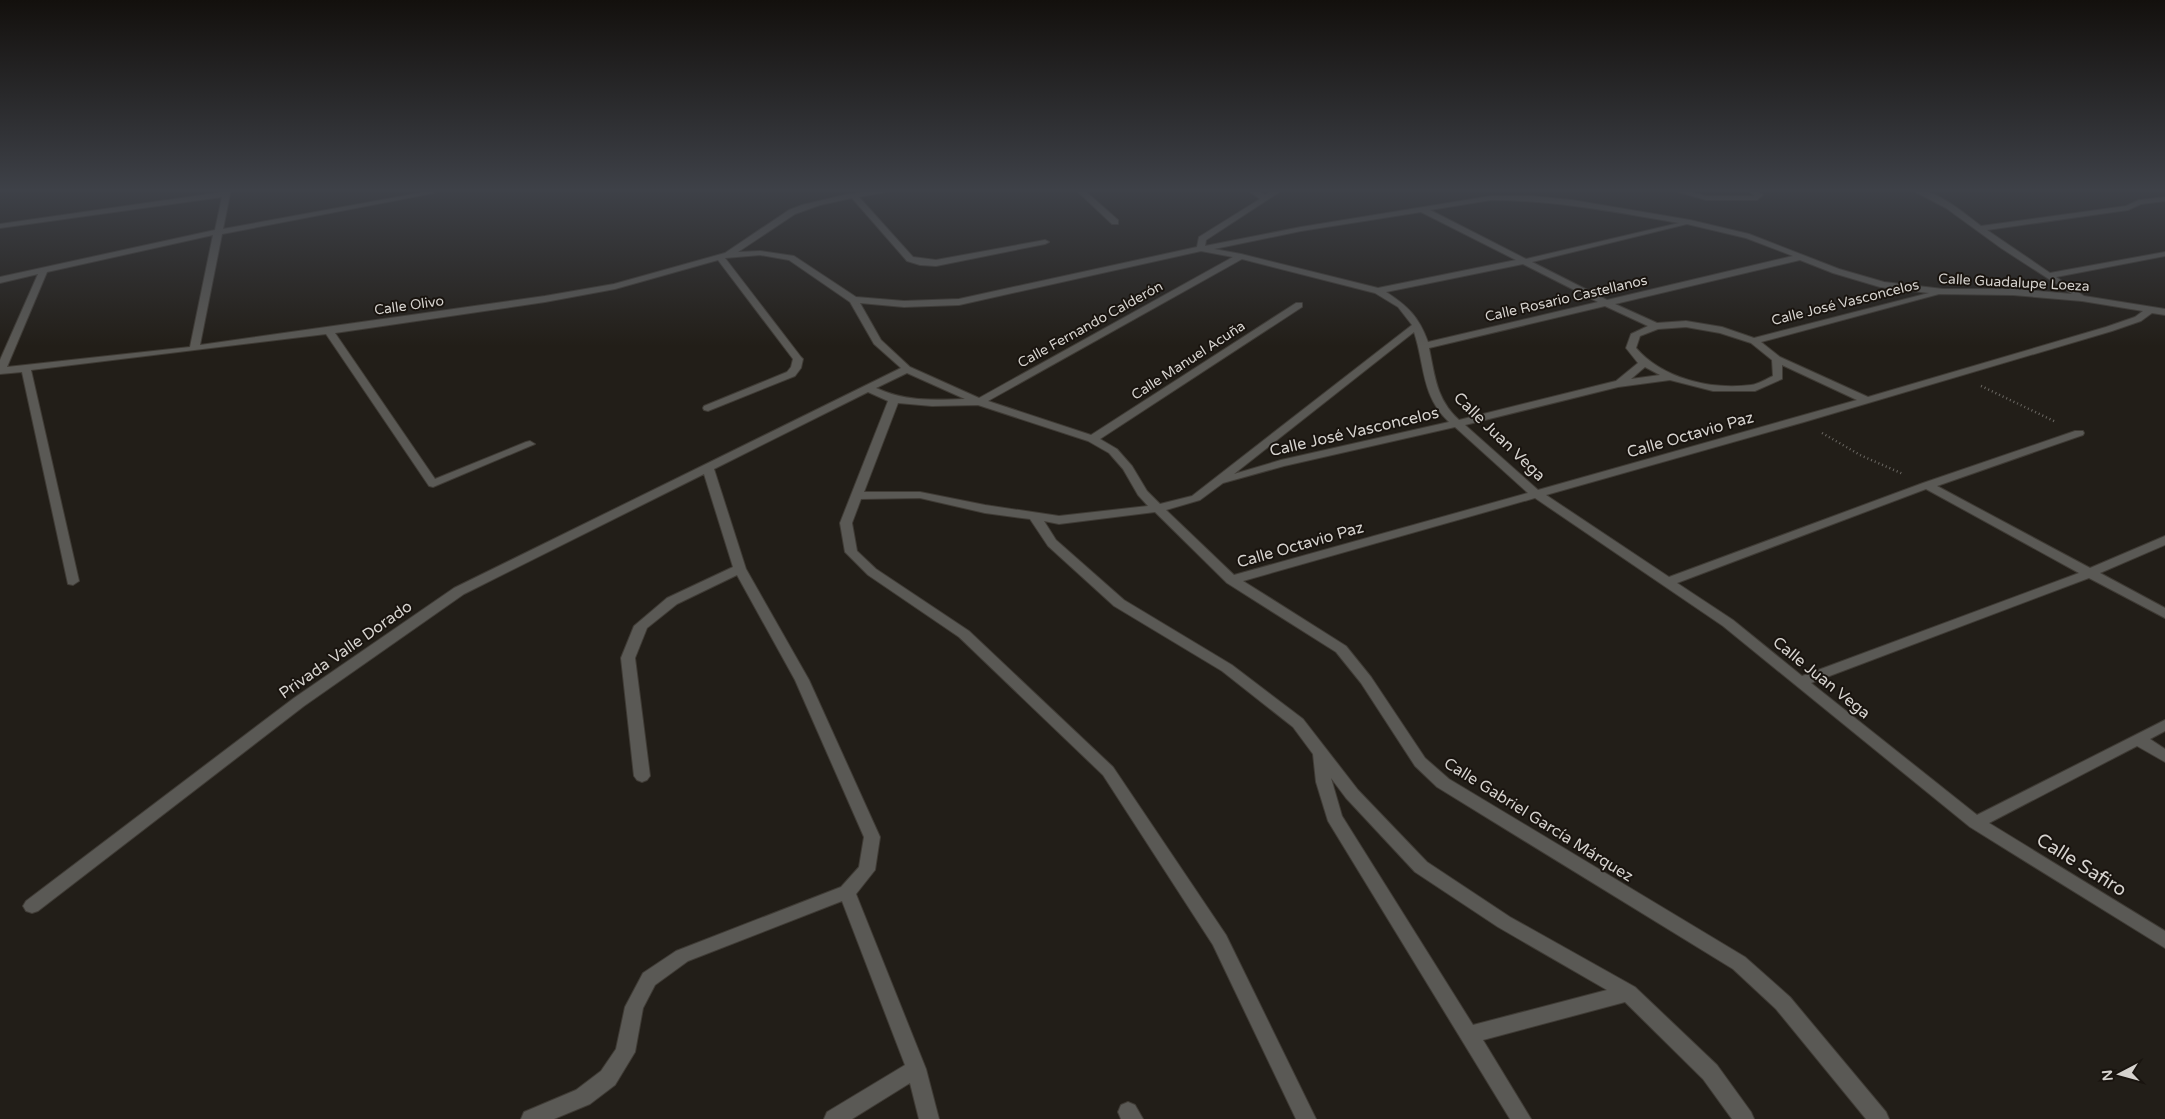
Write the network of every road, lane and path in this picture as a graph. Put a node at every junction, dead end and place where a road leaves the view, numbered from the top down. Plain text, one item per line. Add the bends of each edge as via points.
1 (175, 241) edge
2 (215, 241) edge
3 (748, 241) edge
4 (894, 241) edge
5 (1202, 241) edge
6 (1240, 241) edge
7 (1486, 241) edge
8 (1609, 241) edge
9 (1762, 241) edge
10 (1997, 241) edge
11 (1044, 242) dead end
12 (1201, 249) junction
13 (2165, 254) edge
14 (1241, 256) junction
15 (724, 257) junction
16 (1801, 257) junction
17 (1526, 261) junction
18 (44, 270) junction
19 (2048, 276) junction
20 (0, 280) edge
21 (1378, 291) junction
22 (1943, 292) junction
23 (2082, 298) junction
24 (854, 300) junction
25 (1608, 304) junction
26 (1299, 305) dead end
27 (2151, 308) junction
28 (2165, 310) edge
29 (1417, 325) junction
30 (1656, 326) junction
31 (329, 331) junction
32 (1754, 341) junction
33 (1424, 346) junction
34 (194, 349) junction
35 (1777, 359) junction
36 (1644, 363) junction
37 (26, 368) junction
38 (907, 370) junction
39 (0, 371) edge
40 (1955, 374) junction
41 (1670, 377) junction
42 (1618, 384) junction
43 (868, 388) junction
44 (894, 400) junction
45 (1866, 400) junction
46 (979, 402) junction
47 (708, 408) dead end
48 (1800, 420) junction
49 (1459, 423) junction
50 (2079, 433) joint
51 (1092, 439) junction
52 (530, 444) dead end
53 (708, 467) junction
54 (1214, 484) junction
55 (1927, 485) junction
56 (1536, 494) junction
57 (857, 496) junction
58 (1159, 508) junction
59 (1034, 516) junction
60 (2165, 540) edge
61 (740, 570) junction
62 (2090, 573) junction
63 (1232, 580) junction
64 (73, 582) dead end
65 (1668, 582) junction
66 (2165, 614) edge
67 (1802, 681) junction
68 (2165, 725) edge
69 (2138, 739) junction
70 (1322, 754) junction
71 (2165, 756) edge
72 (642, 776) dead end
73 (1976, 823) junction
74 (847, 892) junction
75 (32, 906) dead end
76 (2165, 940) edge
77 (1628, 993) junction
78 (1469, 1035) junction
79 (916, 1070) junction
80 (531, 1119) edge
81 (834, 1119) edge
82 (929, 1119) edge
83 (1306, 1119) edge
84 (1521, 1119) edge
85 (1744, 1119) edge
86 (1879, 1119) edge

1 - 18 street
2 - 34 street
3 - 15 street, Calle Olivo
4 - 11 street via 910,259 936,263
5 - 12 street
6 - 12 street, Calle Guadalupe Loeza
7 - 17 street
8 - 17 street
9 - 16 street, Calle Guadalupe Loeza
10 - 19 street
12 - 14 street, Calle Juan Vega
12 - 24 street, Calle Juan Vega via 959,302 904,304
13 - 19 street
14 - 21 street, Calle Juan Vega
14 - 46 street, Calle Fernando Calderón
15 - 24 street, Calle Gabriel García Márquez via 760,254 791,258
15 - 31 street, Calle Olivo via 615,286 562,296
15 - 47 street via 798,359 791,374
16 - 22 street, Calle Guadalupe Loeza via 1883,285
16 - 25 street, Calle Rosario Castellanos
17 - 21 street
17 - 25 street
18 - 20 street
18 - 39 street
19 - 23 street
21 - 29 street, Calle Juan Vega via 1401,305
22 - 23 street, Calle Guadalupe Loeza via 2013,292
22 - 32 street, Calle José Vasconcelos
23 - 27 street, Calle Guadalupe Loeza
24 - 38 street, Calle Gabriel García Márquez via 878,342
25 - 30 street
25 - 33 street, Calle Rosario Castellanos
26 - 51 street, Calle Manuel Acuña
27 - 28 street, Calle Guadalupe Loeza
27 - 40 street, Calle Octavio Paz via 2138,318 2109,329
29 - 33 street, Calle Juan Vega
29 - 54 street
30 - 32 street via 1686,324 1722,330
30 - 36 street via 1636,334 1632,348
31 - 34 street, Calle Olivo
31 - 52 street via 433,484
32 - 35 street
33 - 49 street, Calle Juan Vega via 1432,390 1448,414
34 - 37 street, Calle Olivo
35 - 41 street via 1778,377 1754,388 1714,388
35 - 45 street
36 - 41 street
36 - 42 street, Calle José Vasconcelos
37 - 39 street, Calle Olivo
37 - 64 street
38 - 43 street, Privada Valle Dorado
38 - 46 street, Calle Gabriel García Márquez
40 - 45 street, Calle Octavio Paz
40 - 50 path
41 - 42 street, Calle José Vasconcelos
42 - 49 street, Calle José Vasconcelos
43 - 44 street
43 - 53 street, Privada Valle Dorado
44 - 46 street
44 - 57 street
45 - 48 street, Calle Octavio Paz
46 - 51 street, Calle Gabriel García Márquez
48 - 55 path via 1860,455
48 - 56 street, Calle Octavio Paz
49 - 54 street, Calle José Vasconcelos via 1281,463
49 - 56 street, Calle Juan Vega
50 - 55 street
51 - 58 street, Calle Gabriel García Márquez via 1113,452 1128,468 1142,492
53 - 61 street
53 - 75 street, Privada Valle Dorado via 459,591 299,702
54 - 58 street via 1196,498
55 - 62 street
55 - 65 street
56 - 63 street, Calle Octavio Paz
56 - 65 street, Calle Juan Vega
57 - 59 street via 920,495
57 - 83 street via 846,523 850,552 872,572 964,634 1108,771 1220,940
58 - 59 street via 1059,520
58 - 63 street, Calle Gabriel García Márquez
59 - 70 street via 1052,543 1119,603 1227,668 1298,723
60 - 62 street
61 - 72 street via 672,601 641,626 628,658
61 - 74 street via 802,680 872,837 867,870
62 - 66 street
62 - 67 street
63 - 86 street, Calle Gabriel García Márquez via 1341,649 1366,680 1420,762 1442,783 1739,963 1783,1003
65 - 67 street, Calle Juan Vega via 1728,623
67 - 73 street, Calle Juan Vega
68 - 69 street
69 - 71 street
69 - 73 street
70 - 77 street via 1352,794 1421,866 1504,922
70 - 78 street via 1324,782 1334,817
73 - 76 street, Calle Safiro
74 - 79 street
74 - 80 street via 682,956 649,979 634,1007 624,1052 608,1078 584,1097
77 - 78 street
77 - 85 street via 1710,1072
78 - 84 street
79 - 81 street
79 - 82 street

